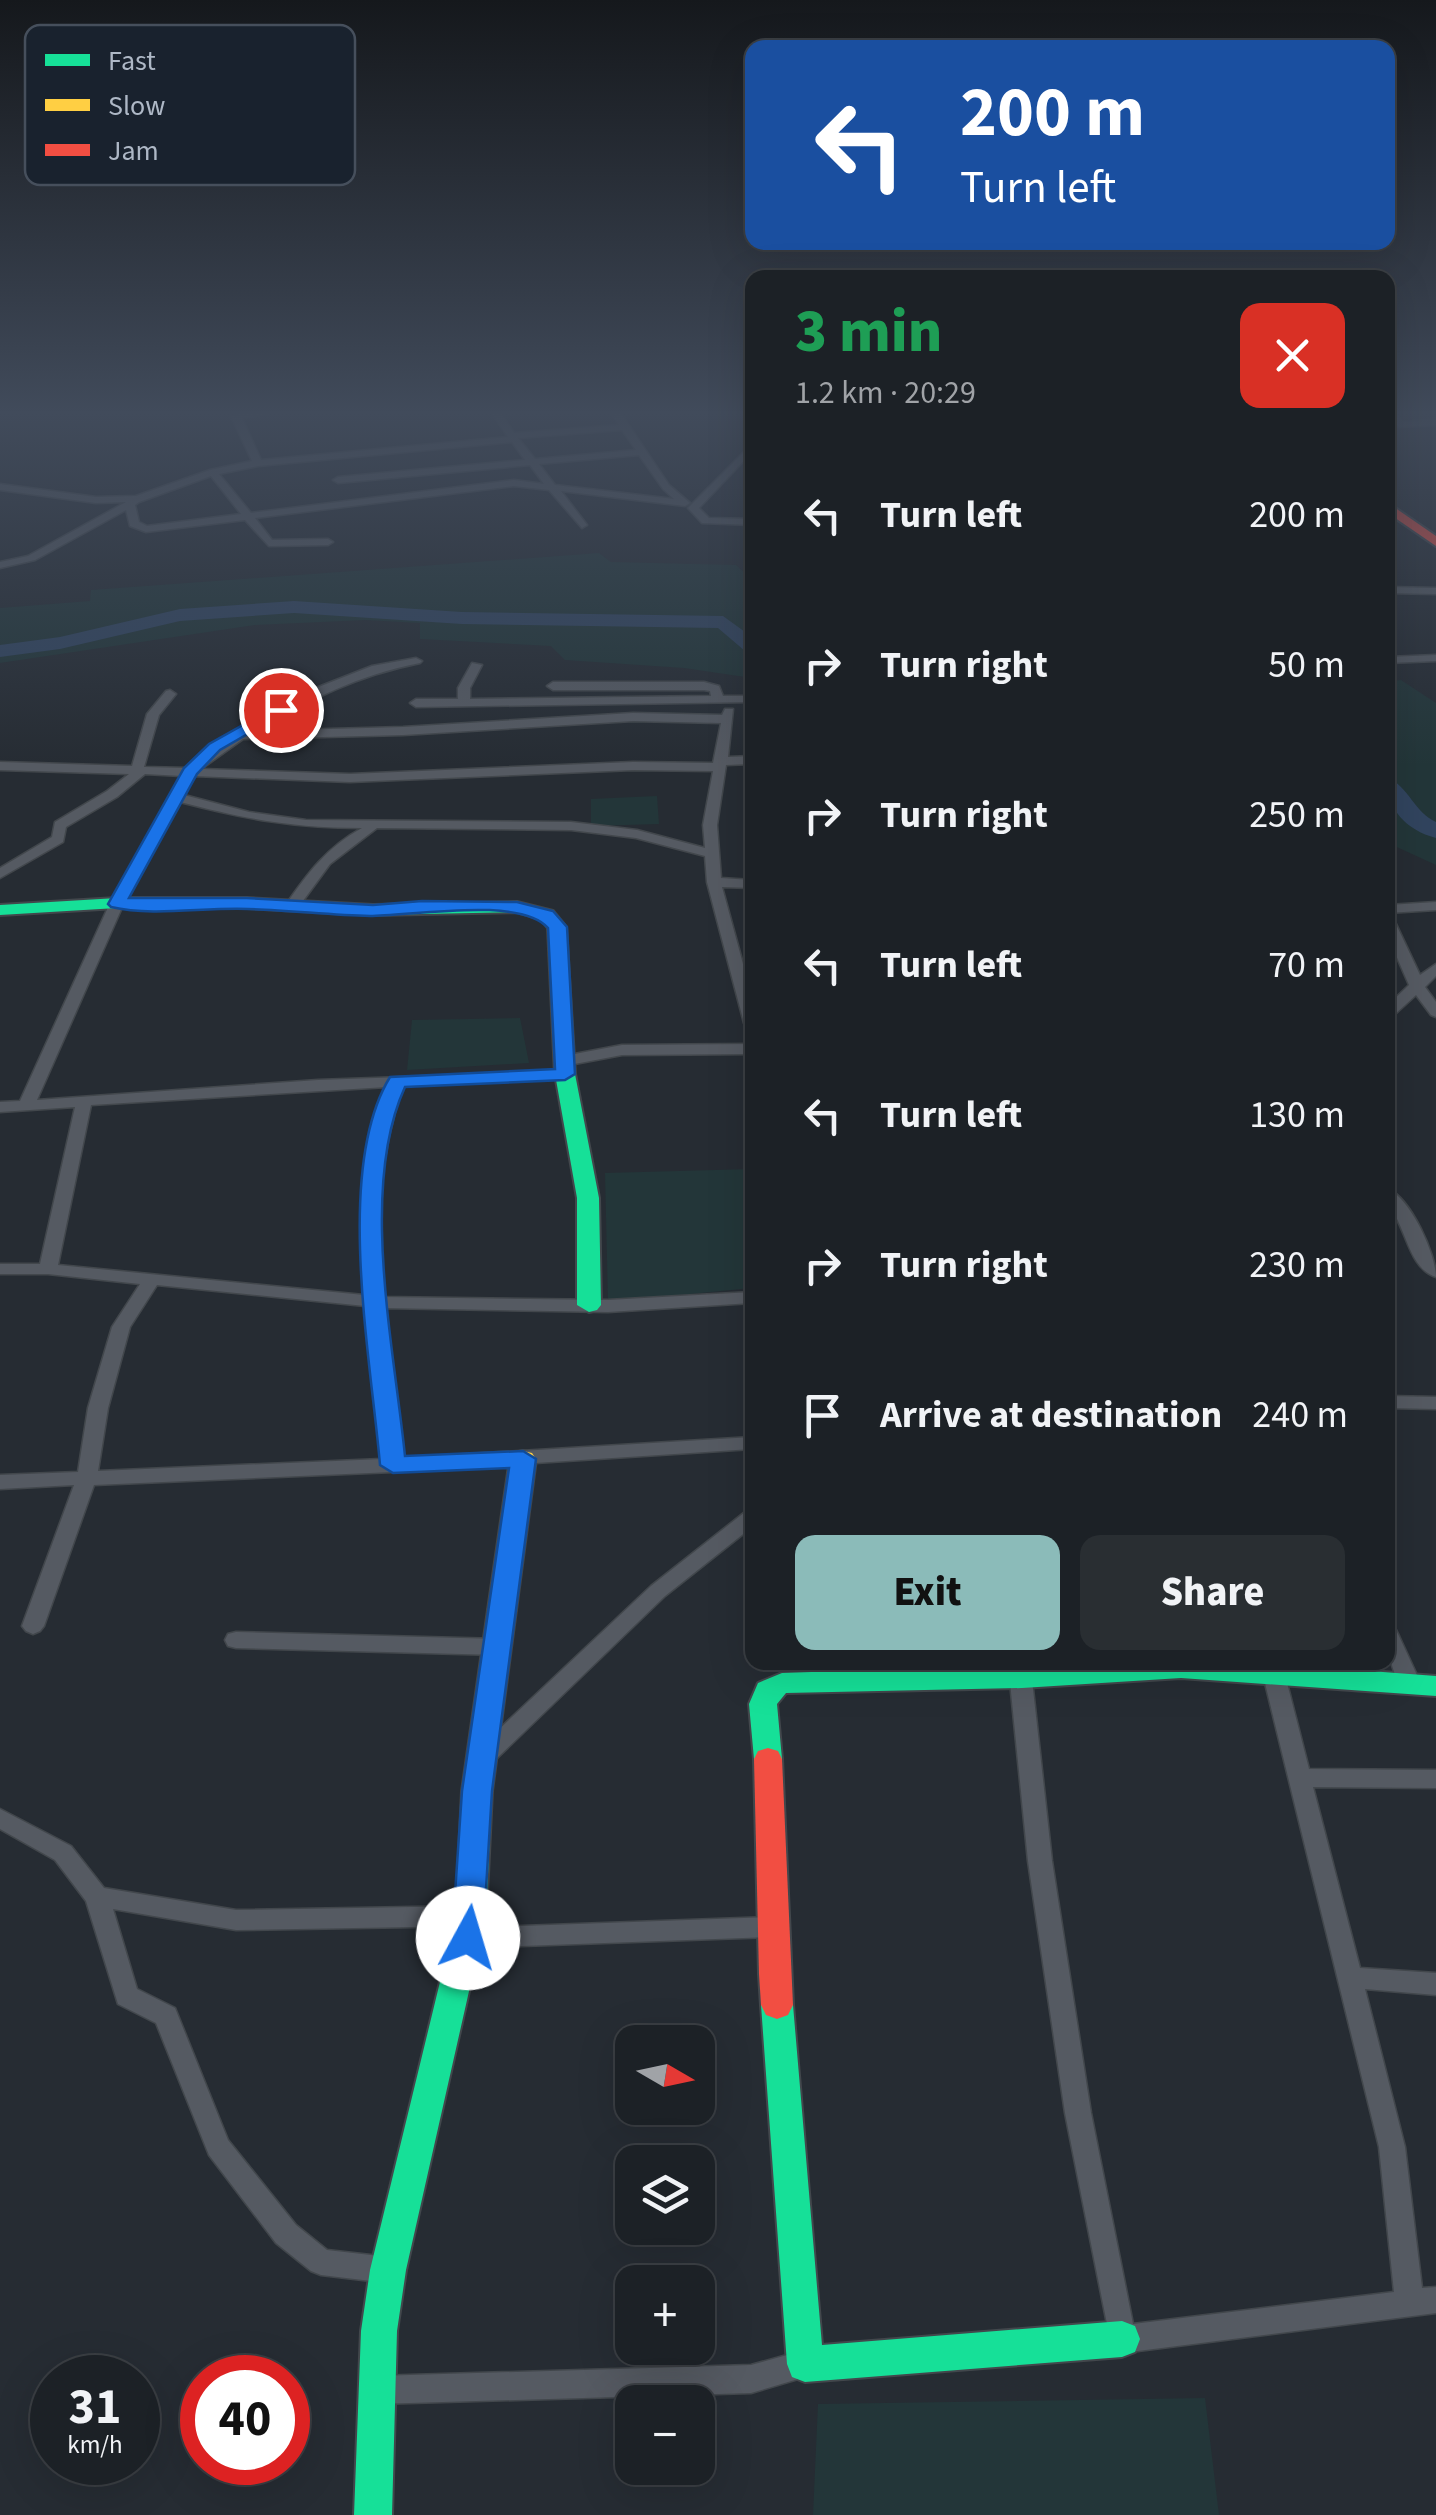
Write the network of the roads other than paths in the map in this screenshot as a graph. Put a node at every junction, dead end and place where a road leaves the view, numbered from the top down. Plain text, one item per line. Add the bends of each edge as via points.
1 (84, 529) edge
2 (257, 529) edge
3 (328, 542) dead end
4 (0, 566) edge
5 (1395, 590) edge
6 (1436, 591) edge
7 (1436, 658) edge
8 (1395, 660) edge
9 (416, 661) dead end
10 (476, 664) dead end
11 (554, 686) dead end
12 (170, 694) dead end
13 (745, 700) edge
14 (724, 701) junction
15 (464, 702) junction
16 (416, 703) dead end
17 (727, 719) junction
18 (238, 734) junction
19 (745, 761) edge
20 (717, 764) junction
21 (0, 766) edge
22 (139, 770) junction
23 (190, 772) junction
24 (176, 797) junction
25 (376, 827) junction
26 (712, 854) junction
27 (0, 874) edge
28 (714, 882) junction
29 (745, 884) edge
30 (117, 904) junction
31 (292, 906) junction
32 (1436, 906) edge
33 (1395, 908) edge
34 (0, 910) edge
35 (1395, 937) edge
36 (1436, 968) edge
37 (1418, 988) junction
38 (745, 997) edge
39 (1395, 1007) edge
40 (1436, 1012) edge
41 (745, 1049) edge
42 (565, 1068) junction
43 (397, 1082) junction
44 (84, 1101) junction
45 (27, 1104) junction
46 (0, 1107) edge
47 (1395, 1203) edge
48 (0, 1268) edge
49 (48, 1269) junction
50 (1436, 1272) edge
51 (150, 1282) junction
52 (745, 1298) edge
53 (375, 1302) junction
54 (589, 1305) junction
55 (1395, 1402) edge
56 (1436, 1403) edge
57 (745, 1444) edge
58 (523, 1459) junction
59 (393, 1465) junction
60 (88, 1477) junction
61 (0, 1482) edge
62 (745, 1522) edge
63 (34, 1626) dead end
64 (236, 1640) dead end
65 (499, 1647) junction
66 (1395, 1651) edge
67 (1020, 1670) edge
68 (1212, 1670) edge
69 (1274, 1674) junction
70 (1410, 1684) junction
71 (1436, 1686) edge
72 (482, 1760) junction
73 (1302, 1778) junction
74 (1436, 1779) edge
75 (0, 1818) edge
76 (97, 1897) junction
77 (469, 1927) junction
78 (771, 1927) junction
79 (1352, 1978) junction
80 (1436, 1984) edge
81 (388, 2270) junction
82 (1422, 2300) edge
83 (1122, 2339) junction
84 (806, 2364) junction
85 (376, 2390) junction
86 (373, 2515) edge

1 - 4 street via 32,558
2 - 3 street via 268,543
5 - 6 street
7 - 8 street
9 - 18 street via 362,672
10 - 15 street
11 - 14 street via 704,686
12 - 22 street via 154,714
13 - 14 street
14 - 15 street
14 - 17 street
15 - 16 street
17 - 18 street
17 - 20 street
18 - 23 street
19 - 20 street
20 - 23 street via 350,778
20 - 26 street
21 - 22 street
22 - 23 street
22 - 27 street via 60,825 58,839
23 - 24 street
24 - 25 street via 249,816
24 - 30 street
25 - 26 street via 572,826
25 - 31 street via 340,844
26 - 28 street
28 - 29 street
28 - 38 street
30 - 31 street
30 - 34 street
30 - 45 street
31 - 42 street via 517,907 547,915 558,927
32 - 33 street
35 - 37 street
36 - 37 street
37 - 39 street
37 - 40 street
41 - 42 street via 622,1050
42 - 43 street
42 - 54 street via 588,1198
43 - 44 street
43 - 53 street via 380,1118 368,1209
44 - 45 street
44 - 49 street
45 - 46 street
47 - 50 street via 1425,1265
48 - 49 street
49 - 51 street
51 - 53 street
51 - 60 street via 121,1326
52 - 54 street
53 - 54 street
53 - 59 street
55 - 56 street
57 - 58 street
58 - 59 street
58 - 65 street
59 - 60 street
60 - 61 street
60 - 63 street
62 - 72 street via 658,1590
64 - 65 street
65 - 72 street
66 - 70 street
67 - 78 street via 782,1683 768,1690 763,1704 774,1818
67 - 83 street via 1075,2094
68 - 69 street
69 - 70 street
69 - 73 street
70 - 71 street
72 - 77 street
73 - 74 street
73 - 79 street
75 - 76 street via 63,1853
76 - 77 street via 236,1920
76 - 81 street via 127,1996 166,2016 218,2147 286,2234 321,2262
77 - 78 street
77 - 81 street
78 - 84 street
79 - 80 street
79 - 82 street
81 - 85 street
82 - 83 street
83 - 84 street
84 - 85 street via 751,2379
85 - 86 street

